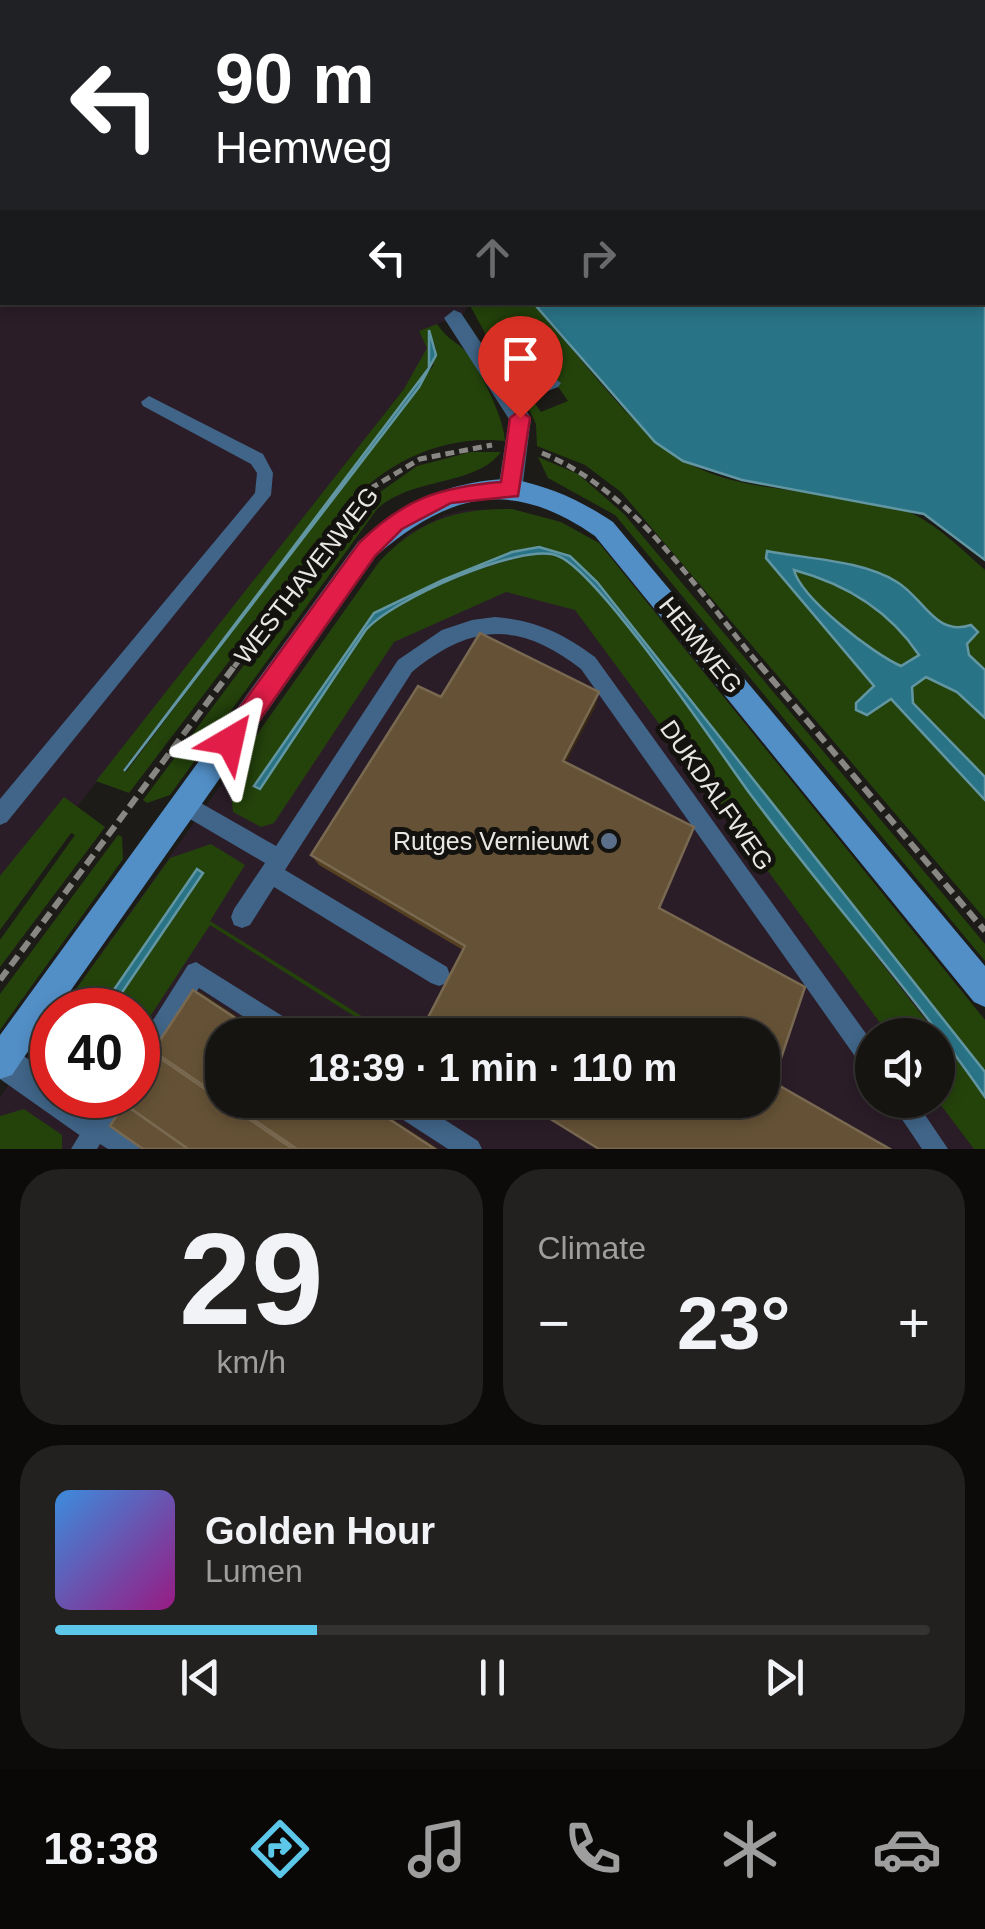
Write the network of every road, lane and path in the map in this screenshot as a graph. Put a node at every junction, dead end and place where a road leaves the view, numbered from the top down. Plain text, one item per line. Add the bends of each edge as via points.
1 (454, 318) dead end
2 (553, 383) dead end
3 (508, 400) junction
4 (149, 402) dead end
5 (519, 448) junction
6 (510, 490) junction
7 (185, 804) junction
8 (0, 815) edge
9 (275, 866) junction
10 (242, 918) dead end
11 (440, 975) dead end
12 (0, 980) edge
13 (985, 991) edge
14 (265, 1018) edge
15 (160, 1030) edge
16 (855, 1036) edge
17 (1, 1062) edge
18 (30, 1077) edge
19 (107, 1118) edge
20 (421, 1118) edge
21 (914, 1118) edge
22 (128, 1149) edge
23 (470, 1149) edge
24 (936, 1149) edge

1 - 3 street
2 - 3 lane
3 - 5 street via 520,418
4 - 8 lane via 256,459 265,473 263,494
5 - 6 street
5 - 12 path, WESTHAVENWEG via 441,452 369,490
6 - 7 street, WESTHAVENWEG via 448,495 394,522 367,550
6 - 13 street, HEMWEG via 572,507 613,538
7 - 9 lane
7 - 17 street, WESTHAVENWEG
9 - 10 lane
9 - 11 lane
9 - 16 lane, DUKDALFWEG via 405,666 427,646 474,624 501,623 563,644 588,662
14 - 15 lane via 196,974
17 - 18 street, WESTHAVENWEG
19 - 22 lane
20 - 23 lane
21 - 24 lane

